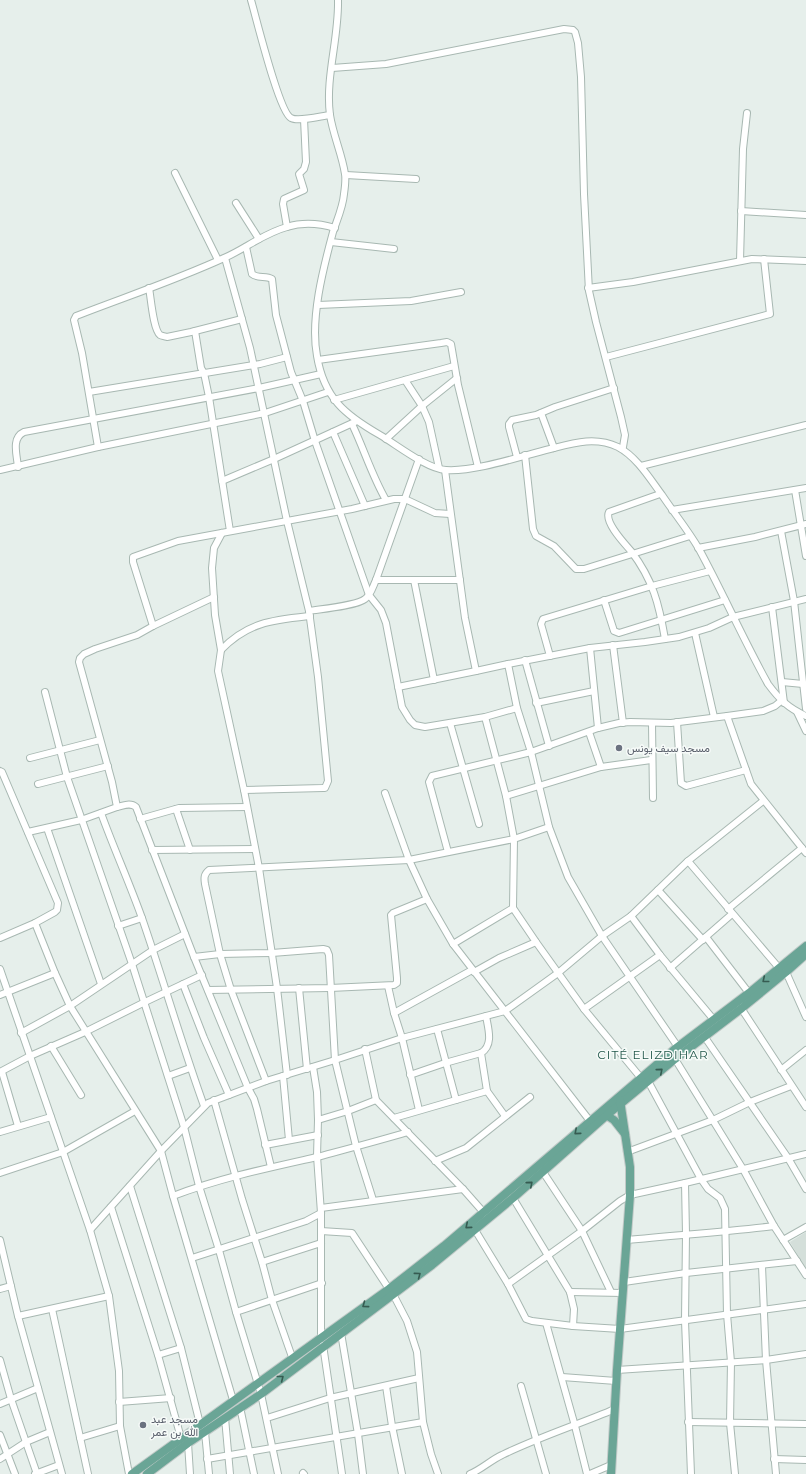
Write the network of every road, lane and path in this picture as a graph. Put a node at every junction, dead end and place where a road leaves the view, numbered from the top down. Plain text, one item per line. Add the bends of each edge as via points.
1 (251, 0) edge
2 (338, 0) edge
3 (332, 68) junction
4 (747, 114) dead end
5 (330, 115) junction
6 (304, 119) junction
7 (176, 173) dead end
8 (346, 175) junction
9 (416, 179) dead end
10 (236, 204) dead end
11 (741, 211) junction
12 (806, 215) edge
13 (287, 226) junction
14 (335, 228) junction
15 (259, 239) junction
16 (331, 242) junction
17 (246, 246) junction
18 (394, 249) dead end
19 (225, 258) junction
20 (764, 259) junction
21 (218, 260) junction
22 (740, 261) junction
23 (806, 261) edge
24 (149, 288) junction
25 (588, 288) junction
26 (461, 292) dead end
27 (318, 305) junction
28 (242, 319) junction
29 (194, 331) junction
30 (287, 357) junction
31 (606, 357) junction
32 (318, 360) junction
33 (253, 365) junction
34 (454, 366) junction
35 (204, 373) junction
36 (321, 374) junction
37 (457, 378) junction
38 (294, 379) junction
39 (405, 380) junction
40 (259, 388) junction
41 (614, 388) junction
42 (89, 392) junction
43 (328, 392) junction
44 (209, 397) junction
45 (334, 400) junction
46 (302, 401) junction
47 (422, 406) junction
48 (265, 413) junction
49 (541, 413) junction
50 (94, 419) junction
51 (355, 422) junction
52 (213, 425) junction
53 (805, 425) edge
54 (333, 432) junction
55 (806, 434) edge
56 (386, 439) junction
57 (315, 441) junction
58 (98, 447) junction
59 (554, 448) junction
60 (620, 448) junction
61 (525, 455) junction
62 (517, 457) junction
63 (274, 459) junction
64 (419, 459) junction
65 (641, 466) junction
66 (18, 467) junction
67 (478, 467) junction
68 (442, 469) junction
69 (0, 470) edge
70 (222, 481) junction
71 (806, 488) edge
72 (795, 490) junction
73 (660, 494) junction
74 (405, 499) junction
75 (386, 500) junction
76 (365, 506) junction
77 (672, 510) junction
78 (341, 511) junction
79 (450, 514) junction
80 (287, 521) junction
81 (803, 525) edge
82 (230, 531) junction
83 (781, 531) junction
84 (222, 533) junction
85 (690, 536) junction
86 (698, 548) junction
87 (632, 553) junction
88 (806, 556) edge
89 (710, 571) junction
90 (376, 580) junction
91 (414, 580) junction
92 (460, 580) junction
93 (652, 586) junction
94 (369, 595) junction
95 (214, 597) junction
96 (806, 598) edge
97 (604, 600) junction
98 (725, 600) junction
99 (794, 601) junction
100 (772, 606) junction
101 (309, 614) junction
102 (733, 617) junction
103 (662, 620) junction
104 (154, 626) junction
105 (695, 633) junction
106 (665, 639) junction
107 (613, 645) junction
108 (590, 648) junction
109 (221, 650) junction
110 (550, 656) junction
111 (525, 660) junction
112 (508, 664) junction
113 (476, 671) junction
114 (804, 675) edge
115 (434, 680) junction
116 (782, 682) junction
117 (803, 684) junction
118 (398, 687) junction
119 (594, 691) junction
120 (45, 692) dead end
121 (783, 702) junction
122 (536, 703) junction
123 (517, 708) junction
124 (806, 708) edge
125 (797, 712) junction
126 (727, 716) junction
127 (806, 716) edge
128 (485, 717) junction
129 (714, 718) junction
130 (678, 722) junction
131 (450, 723) junction
132 (623, 723) junction
133 (652, 724) junction
134 (598, 728) junction
135 (806, 731) edge
136 (589, 732) junction
137 (100, 740) junction
138 (550, 746) junction
139 (60, 750) junction
140 (531, 752) junction
141 (30, 758) dead end
142 (651, 760) junction
143 (497, 761) junction
144 (108, 766) junction
145 (601, 767) junction
146 (463, 768) junction
147 (746, 770) junction
148 (0, 771) edge
149 (66, 777) junction
150 (38, 784) dead end
151 (540, 786) junction
152 (244, 790) junction
153 (385, 793) dead end
154 (506, 796) junction
155 (652, 798) dead end
156 (763, 801) junction
157 (117, 807) junction
158 (247, 807) junction
159 (176, 809) junction
160 (101, 813) junction
161 (140, 819) junction
162 (81, 820) junction
163 (479, 824) dead end
164 (549, 827) junction
165 (47, 828) junction
166 (28, 832) junction
167 (514, 839) junction
168 (255, 849) junction
169 (152, 850) junction
170 (190, 850) junction
171 (804, 850) edge
172 (448, 852) junction
173 (409, 860) junction
174 (688, 861) junction
175 (258, 868) junction
176 (658, 890) junction
177 (427, 899) junction
178 (513, 908) junction
179 (728, 908) junction
180 (732, 914) junction
181 (631, 916) junction
182 (142, 918) junction
183 (34, 923) junction
184 (118, 926) junction
185 (185, 934) junction
186 (602, 936) junction
187 (0, 938) edge
188 (704, 939) junction
189 (536, 942) junction
190 (453, 944) junction
191 (806, 946) edge
192 (153, 950) junction
193 (272, 953) junction
194 (220, 954) junction
195 (806, 954) edge
196 (660, 955) junction
197 (194, 957) junction
198 (132, 964) junction
199 (670, 968) junction
200 (0, 969) edge
201 (782, 970) junction
202 (473, 971) junction
203 (55, 973) junction
204 (558, 973) junction
205 (202, 975) junction
206 (629, 976) junction
207 (101, 984) junction
208 (184, 984) junction
209 (388, 986) junction
210 (277, 988) junction
211 (299, 988) junction
212 (330, 988) junction
213 (208, 990) junction
214 (231, 990) junction
215 (8, 992) junction
216 (167, 992) junction
217 (749, 993) junction
218 (0, 995) edge
219 (145, 1002) junction
220 (739, 1005) junction
221 (70, 1006) junction
222 (584, 1009) junction
223 (505, 1010) junction
224 (394, 1013) junction
225 (486, 1016) junction
226 (806, 1017) edge
227 (714, 1020) junction
228 (437, 1029) junction
229 (85, 1032) junction
230 (21, 1033) junction
231 (704, 1036) junction
232 (402, 1038) junction
233 (51, 1046) junction
234 (678, 1047) junction
235 (365, 1049) junction
236 (806, 1050) edge
237 (481, 1053) junction
238 (30, 1056) junction
239 (675, 1059) junction
240 (335, 1060) junction
241 (445, 1063) junction
242 (190, 1068) junction
243 (310, 1068) junction
244 (781, 1070) junction
245 (1, 1072) edge
246 (410, 1074) junction
247 (285, 1075) junction
248 (168, 1076) junction
249 (645, 1079) junction
250 (266, 1081) junction
251 (791, 1086) junction
252 (248, 1088) junction
253 (487, 1091) junction
254 (81, 1095) dead end
255 (229, 1095) junction
256 (530, 1097) dead end
257 (214, 1100) junction
258 (376, 1100) junction
259 (456, 1100) junction
260 (620, 1100) junction
261 (750, 1102) junction
262 (204, 1106) junction
263 (806, 1107) edge
264 (419, 1110) junction
265 (135, 1111) junction
266 (348, 1111) junction
267 (604, 1114) junction
268 (505, 1116) junction
269 (51, 1118) junction
270 (394, 1118) junction
271 (318, 1120) junction
272 (713, 1120) junction
273 (590, 1121) junction
274 (18, 1126) junction
275 (184, 1126) junction
276 (0, 1132) edge
277 (408, 1132) junction
278 (625, 1134) junction
279 (676, 1134) junction
280 (318, 1135) junction
281 (289, 1140) junction
282 (265, 1145) junction
283 (356, 1146) junction
284 (161, 1151) junction
285 (63, 1152) junction
286 (628, 1152) junction
287 (806, 1154) edge
288 (317, 1156) junction
289 (788, 1158) junction
290 (435, 1161) junction
291 (271, 1166) junction
292 (742, 1169) junction
293 (543, 1172) junction
294 (0, 1173) edge
295 (236, 1175) junction
296 (701, 1179) junction
297 (685, 1183) junction
298 (130, 1186) junction
299 (199, 1186) junction
300 (463, 1189) junction
301 (806, 1189) edge
302 (630, 1195) junction
303 (173, 1196) junction
304 (514, 1198) junction
305 (373, 1200) junction
306 (111, 1207) junction
307 (321, 1210) junction
308 (486, 1216) junction
309 (774, 1226) junction
310 (806, 1227) edge
311 (90, 1230) junction
312 (475, 1230) junction
313 (321, 1231) junction
314 (582, 1231) junction
315 (726, 1232) junction
316 (686, 1234) junction
317 (254, 1237) junction
318 (0, 1240) edge
319 (627, 1240) junction
320 (783, 1240) junction
321 (321, 1243) junction
322 (1, 1250) edge
323 (219, 1250) junction
324 (548, 1254) junction
325 (192, 1258) junction
326 (797, 1261) junction
327 (262, 1262) junction
328 (762, 1266) junction
329 (727, 1269) junction
330 (686, 1273) junction
331 (806, 1275) edge
332 (624, 1282) junction
333 (322, 1283) junction
334 (508, 1284) junction
335 (11, 1286) junction
336 (0, 1289) edge
337 (391, 1291) junction
338 (570, 1292) junction
339 (611, 1292) junction
340 (623, 1293) junction
341 (109, 1296) junction
342 (272, 1300) junction
343 (806, 1304) edge
344 (52, 1309) junction
345 (764, 1310) junction
346 (236, 1312) junction
347 (727, 1314) junction
348 (18, 1316) junction
349 (684, 1321) junction
350 (546, 1323) junction
351 (573, 1326) junction
352 (620, 1330) junction
353 (341, 1333) junction
354 (322, 1342) junction
355 (181, 1348) junction
356 (158, 1354) junction
357 (806, 1354) edge
358 (292, 1358) junction
359 (0, 1360) edge
360 (766, 1360) junction
361 (731, 1362) junction
362 (686, 1365) junction
363 (617, 1370) junction
364 (562, 1377) junction
365 (419, 1378) junction
366 (616, 1381) junction
367 (258, 1383) junction
368 (386, 1386) junction
369 (521, 1386) dead end
370 (38, 1388) junction
371 (261, 1394) junction
372 (351, 1394) junction
373 (170, 1398) junction
374 (330, 1398) junction
375 (11, 1399) junction
376 (233, 1400) junction
377 (119, 1402) junction
378 (0, 1404) edge
379 (240, 1407) junction
380 (614, 1409) junction
381 (225, 1418) junction
382 (267, 1418) junction
383 (423, 1422) junction
384 (688, 1422) junction
385 (730, 1423) junction
386 (771, 1423) junction
387 (200, 1424) junction
388 (806, 1424) edge
389 (120, 1426) junction
390 (392, 1426) junction
391 (575, 1426) junction
392 (50, 1432) junction
393 (204, 1432) junction
394 (0, 1434) edge
395 (358, 1434) junction
396 (337, 1436) junction
397 (80, 1438) junction
398 (536, 1439) junction
399 (185, 1440) junction
400 (26, 1442) junction
401 (273, 1448) junction
402 (250, 1452) junction
403 (7, 1454) junction
404 (229, 1456) junction
405 (0, 1459) edge
406 (208, 1459) junction
407 (774, 1459) junction
408 (806, 1460) edge
409 (60, 1465) junction
410 (611, 1465) junction
411 (149, 1473) edge
412 (16, 1474) edge
413 (36, 1474) edge
414 (62, 1474) edge
415 (88, 1474) edge
416 (130, 1474) edge
417 (190, 1474) edge
418 (209, 1474) edge
419 (230, 1474) edge
420 (254, 1474) edge
421 (278, 1474) edge
422 (342, 1474) edge
423 (363, 1474) edge
424 (402, 1474) edge
425 (438, 1474) edge
426 (472, 1474) edge
427 (546, 1474) edge
428 (589, 1474) edge
429 (611, 1474) edge
430 (691, 1474) edge
431 (735, 1474) edge
432 (776, 1474) edge

1 - 6 street via 265,53 285,111 291,118
2 - 3 street
3 - 5 street
3 - 25 street via 386,64 573,30 577,36 581,77
4 - 11 street
5 - 6 street
5 - 8 street
6 - 13 street via 306,162 299,174 304,190 284,200
7 - 21 street
8 - 9 street
8 - 14 street via 344,198
10 - 15 street
11 - 12 street
11 - 22 street
13 - 14 street via 318,223
13 - 15 street
14 - 16 street
15 - 17 street
16 - 18 street
16 - 27 street
17 - 19 street
17 - 30 street via 253,275 272,279 276,315
19 - 21 street
19 - 28 street
20 - 22 street
20 - 23 street
20 - 31 street via 770,314
21 - 24 street
22 - 25 street
24 - 29 street via 159,334 166,337
24 - 42 street via 74,318
25 - 31 street
26 - 27 street via 411,301
27 - 32 street via 315,325
28 - 29 street
28 - 33 street
29 - 35 street
30 - 33 street
30 - 38 street
31 - 41 street
32 - 34 street via 447,342 451,344
32 - 36 street
33 - 35 street
33 - 40 street
34 - 37 street
34 - 39 street
35 - 42 street
35 - 44 street
36 - 38 street
36 - 43 street
37 - 47 street
37 - 67 street
38 - 40 street
38 - 46 street
39 - 45 street
39 - 47 street
40 - 44 street
40 - 48 street
41 - 49 street
41 - 60 street via 625,435 623,447
42 - 50 street
43 - 45 street
43 - 46 street
44 - 50 street
44 - 52 street
45 - 51 street
46 - 48 street
46 - 57 street
47 - 56 street
47 - 68 street via 431,427
48 - 52 street
48 - 63 street
49 - 59 street
49 - 62 street via 510,422
50 - 58 street
50 - 66 street via 20,433 16,441
51 - 54 street
51 - 56 street
51 - 75 street via 376,482
52 - 58 street
52 - 70 street
53 - 55 street
53 - 65 street
54 - 57 street
54 - 76 street
56 - 64 street
57 - 63 street
57 - 78 street
58 - 66 street
59 - 60 street via 589,441
59 - 61 street
60 - 65 street
61 - 62 street
61 - 87 street via 533,529 536,536 554,546 578,570
62 - 67 street
63 - 70 street
63 - 80 street
64 - 68 street
64 - 74 street
65 - 73 street
66 - 69 street
67 - 68 street
68 - 79 street
70 - 82 street
71 - 72 street
72 - 77 street
72 - 81 street
73 - 77 street
73 - 87 street via 608,514 610,524
74 - 75 street
74 - 79 street via 435,513
74 - 90 street
75 - 76 street
76 - 78 street
77 - 85 street
78 - 80 street
78 - 94 street
79 - 92 street
80 - 82 street
80 - 101 street
81 - 83 street
81 - 88 street
82 - 84 street
83 - 86 street
83 - 99 street
84 - 95 street via 213,555
84 - 104 street via 178,541 133,557 132,562
85 - 86 street
85 - 87 street
86 - 89 street
87 - 93 street
89 - 93 street
89 - 98 street
90 - 91 street
90 - 94 street
91 - 92 street
91 - 115 street
92 - 113 street
93 - 97 street
93 - 103 street
94 - 101 street via 355,603
94 - 118 street via 381,610 386,622
95 - 104 street
95 - 109 street
96 - 99 street
97 - 103 street via 616,632
97 - 110 street via 543,619 540,624
98 - 102 street
98 - 103 street
99 - 100 street
99 - 114 street
100 - 102 street
100 - 116 street
101 - 109 street via 257,625 234,637
101 - 152 street via 328,772 327,785 323,788
102 - 105 street
102 - 121 street via 768,684
103 - 106 street
104 - 137 street via 95,649 80,658 80,669
105 - 106 street
105 - 129 street
106 - 107 street
107 - 108 street
107 - 132 street
108 - 110 street
108 - 119 street
109 - 152 street via 218,671
110 - 111 street
111 - 112 street
111 - 122 street
112 - 113 street
112 - 123 street
113 - 115 street
114 - 117 street
115 - 118 street
116 - 117 street
116 - 121 street
117 - 124 street
118 - 131 street via 402,707 415,725 425,727
119 - 122 street
119 - 134 street
120 - 139 street
121 - 125 street
121 - 126 street via 763,710
122 - 138 street
123 - 128 street
123 - 140 street
125 - 127 street
125 - 135 street
126 - 129 street
126 - 147 street
128 - 131 street
128 - 143 street
129 - 130 street
130 - 133 street
130 - 147 street via 681,783 686,786
131 - 146 street
132 - 133 street
132 - 134 street
133 - 142 street
134 - 136 street
136 - 138 street
136 - 145 street
137 - 139 street
137 - 144 street
138 - 140 street
139 - 141 street
139 - 149 street
140 - 143 street
140 - 151 street
142 - 145 street
142 - 155 street
143 - 146 street
143 - 154 street
144 - 149 street
144 - 157 street
145 - 151 street
146 - 163 street
146 - 172 street via 437,774 429,782
147 - 156 street via 751,784
148 - 166 street
149 - 150 street
149 - 162 street
151 - 154 street
151 - 164 street
152 - 158 street
153 - 173 street
154 - 167 street
156 - 171 street
156 - 174 street
157 - 160 street
157 - 161 street via 132,804 136,807
158 - 159 street
158 - 168 street
159 - 161 street
159 - 170 street
160 - 162 street
160 - 182 street
161 - 169 street
162 - 165 street
162 - 184 street
164 - 167 street
164 - 186 street via 568,877
165 - 166 street
165 - 207 street
166 - 183 street via 58,903 57,910
167 - 172 street
167 - 178 street
168 - 170 street
168 - 175 street
169 - 170 street
169 - 185 street
171 - 179 street
172 - 173 street
173 - 175 street
173 - 177 street
174 - 176 street
174 - 179 street
175 - 193 street
175 - 194 street via 209,870 205,875
176 - 181 street
176 - 188 street
177 - 190 street
177 - 209 street via 391,915 397,981 394,985
178 - 189 street
178 - 190 street
179 - 180 street
180 - 188 street
180 - 201 street
181 - 186 street
181 - 196 street
182 - 184 street
182 - 192 street
183 - 187 street
183 - 203 street
184 - 198 street
185 - 192 street
185 - 197 street
186 - 204 street
186 - 206 street
188 - 199 street
188 - 217 street
189 - 202 street
189 - 204 street
190 - 202 street
191 - 201 main road
192 - 198 street
192 - 216 street
193 - 194 street
193 - 210 street
193 - 212 street via 326,950 329,956
194 - 197 street
194 - 214 street
195 - 201 main road
196 - 199 street
196 - 206 street
197 - 205 street
198 - 207 street
198 - 219 street
199 - 227 street
200 - 215 street
201 -> 217 main road
201 - 220 main road
201 - 226 street
202 - 223 street
202 - 224 street
203 - 215 street
203 - 221 street
204 - 222 street
204 - 223 street
205 - 208 street
205 - 213 street
206 - 222 street
206 - 234 street
207 - 221 street
208 - 216 street
208 - 255 street
209 - 212 street
209 - 224 street
210 - 211 street
210 - 214 street
210 - 247 street
211 - 212 street
211 - 243 street
212 - 240 street
213 - 214 street
213 - 252 street
214 - 250 street
215 - 218 street
215 - 230 street
216 - 219 street
216 - 242 street
217 - 220 main road
219 - 229 street
219 - 248 street
220 - 227 main road
220 - 231 main road
220 - 244 street
221 - 229 street
221 - 230 street
222 - 249 street
223 - 225 street
223 - 273 street
224 - 232 street
225 - 228 street
225 - 237 street via 490,1040 487,1048
227 - 234 main road
228 - 232 street
228 - 241 street
229 - 233 street
229 - 265 street
230 - 238 street
231 - 239 main road
231 - 261 street
232 - 235 street
232 - 246 street
233 - 238 street
233 - 254 street
234 - 249 main road
235 - 240 street
235 - 258 street
236 - 244 street
237 - 241 street
237 - 253 street
238 - 245 street
238 - 269 street
249 -> 239 main road
239 - 272 street
240 - 243 street
240 - 266 street
241 - 246 street
241 - 259 street
242 - 248 street
242 - 262 street
243 - 247 street
243 - 271 street via 317,1092
244 - 251 street
245 - 274 street
246 - 264 street
247 - 250 street
247 - 281 street
248 - 275 street
249 - 260 main road
249 - 279 street
250 - 252 street
251 - 261 street
251 - 263 street
252 - 255 street
252 - 282 street via 257,1109
253 - 259 street
253 - 268 street
255 - 257 street
256 - 268 street
257 - 262 street
257 - 295 street
258 - 266 street
258 - 270 street
259 - 264 street
260 - 267 main road
260 - 278 main road
261 - 272 street
261 - 289 street
262 - 275 street
264 - 270 street
265 - 284 street
265 - 285 street
266 - 271 street
266 - 283 street
267 - 273 main road
267 - 278 main road via 614,1120
267 - 293 main road
268 - 290 street via 466,1148
269 - 274 street
269 - 285 street
270 - 277 street
271 - 280 street
272 - 279 street
272 - 292 street
273 -> 308 main road
274 - 276 street
275 - 284 street
275 - 299 street
277 - 283 street
277 - 290 street
278 - 286 main road
279 - 286 street
279 - 296 street
280 - 281 street
280 - 288 street
281 - 282 street
282 - 291 street
283 - 288 street
283 - 305 street
284 - 298 street
284 - 303 street
285 - 294 street
285 - 311 street
286 - 302 main road
287 - 289 street
288 - 291 street
288 - 307 street
289 - 292 street
289 - 301 street
290 - 300 street
291 - 295 street
292 - 296 street
292 - 309 street
304 -> 293 main road
293 - 314 street
295 - 299 street
295 - 317 street
296 - 297 street
296 - 315 street via 722,1201
297 - 302 street
297 - 316 street
298 - 306 street
298 - 355 street
299 - 303 street
299 - 323 street
300 - 305 street
300 - 308 street
302 - 314 street
302 - 319 main road
303 - 325 street
304 - 308 main road
304 - 324 street
305 - 307 street
306 - 311 street
306 - 356 street
307 - 313 street
307 - 317 street via 306,1221
308 - 312 main road
308 -> 337 main road via 444,1246
309 - 315 street
309 - 320 street
310 - 320 street
311 - 341 street
312 - 334 street
337 -> 312 main road via 432,1265
313 - 321 street
313 - 337 street via 352,1233
314 - 324 street
314 - 339 street
315 - 316 street
315 - 329 street
316 - 319 street
316 - 330 street
317 - 323 street
317 - 327 street
318 - 322 street
319 - 332 main road
320 - 326 street
321 - 327 street
321 - 333 street
322 - 335 street
323 - 325 street
323 - 346 street
324 - 334 street
324 - 338 street
325 - 376 street
326 - 328 street
326 - 331 street
327 - 342 street
328 - 329 street
328 - 345 street
329 - 330 street
329 - 347 street
330 - 332 street
330 - 349 street
332 - 340 main road
333 - 342 street
333 - 354 street
334 - 350 street via 526,1319
335 - 336 street
335 - 348 street
337 - 353 main road
337 -> 354 main road
337 - 365 street via 412,1334 417,1352
338 - 339 street
338 - 351 street via 574,1308
339 - 340 street
340 - 352 main road
341 - 344 street
341 - 377 street via 118,1358
342 - 346 street
342 - 358 street
343 - 345 street
344 - 348 street
344 - 397 street
345 - 347 street
345 - 360 street
346 - 367 street
347 - 349 street
347 - 361 street
348 - 370 street
349 - 352 street
349 - 362 street
350 - 351 street
350 - 364 street
351 - 352 street
352 - 363 main road
353 - 354 main road
353 - 372 street
354 - 358 main road
371 -> 354 main road
354 - 374 street
355 - 356 street
355 - 387 street
356 - 373 street
357 - 360 street
358 - 367 main road
359 - 375 street
360 - 361 street
360 - 386 street
361 - 362 street
361 - 385 street
362 - 363 street
362 - 384 street
363 - 366 main road
364 - 366 street
364 - 391 street
365 - 368 street
365 - 383 street
366 - 380 main road
367 - 371 street
367 - 376 main road
368 - 372 street
368 - 390 street
369 - 398 street
370 - 375 street
370 - 392 street
371 - 379 main road
371 - 382 street
372 - 374 street
372 - 395 street
373 - 377 street
373 - 399 street
374 - 382 street
374 - 396 street
375 - 378 street
375 - 400 street
376 - 387 main road
377 - 389 street
379 - 381 main road
379 - 402 street
380 - 391 street
380 - 410 main road
381 - 393 main road
381 - 404 street
382 - 401 street
383 - 390 street
383 - 425 street
384 - 385 street
384 - 430 street
385 - 386 street
385 - 431 street
386 - 388 street
386 - 407 street
387 - 399 main road
389 - 397 street
389 - 416 street
390 - 395 street
390 - 424 street
391 - 398 street
391 - 428 street
392 - 400 street
392 - 409 street
393 - 399 main road
393 - 406 street
394 - 403 street
395 - 396 street
395 - 423 street
396 - 401 street
396 - 422 street
397 - 415 street
398 - 426 street via 500,1455
398 - 427 street
399 - 411 main road
399 - 416 main road
399 - 417 street
400 - 403 street
400 - 413 street
401 - 402 street
401 - 421 street
402 - 404 street
402 - 420 street
403 - 405 street
403 - 412 street
404 - 406 street
404 - 419 street
406 - 418 street
407 - 408 street
407 - 432 street
409 - 413 street
409 - 414 street
410 - 428 street
410 - 429 main road

